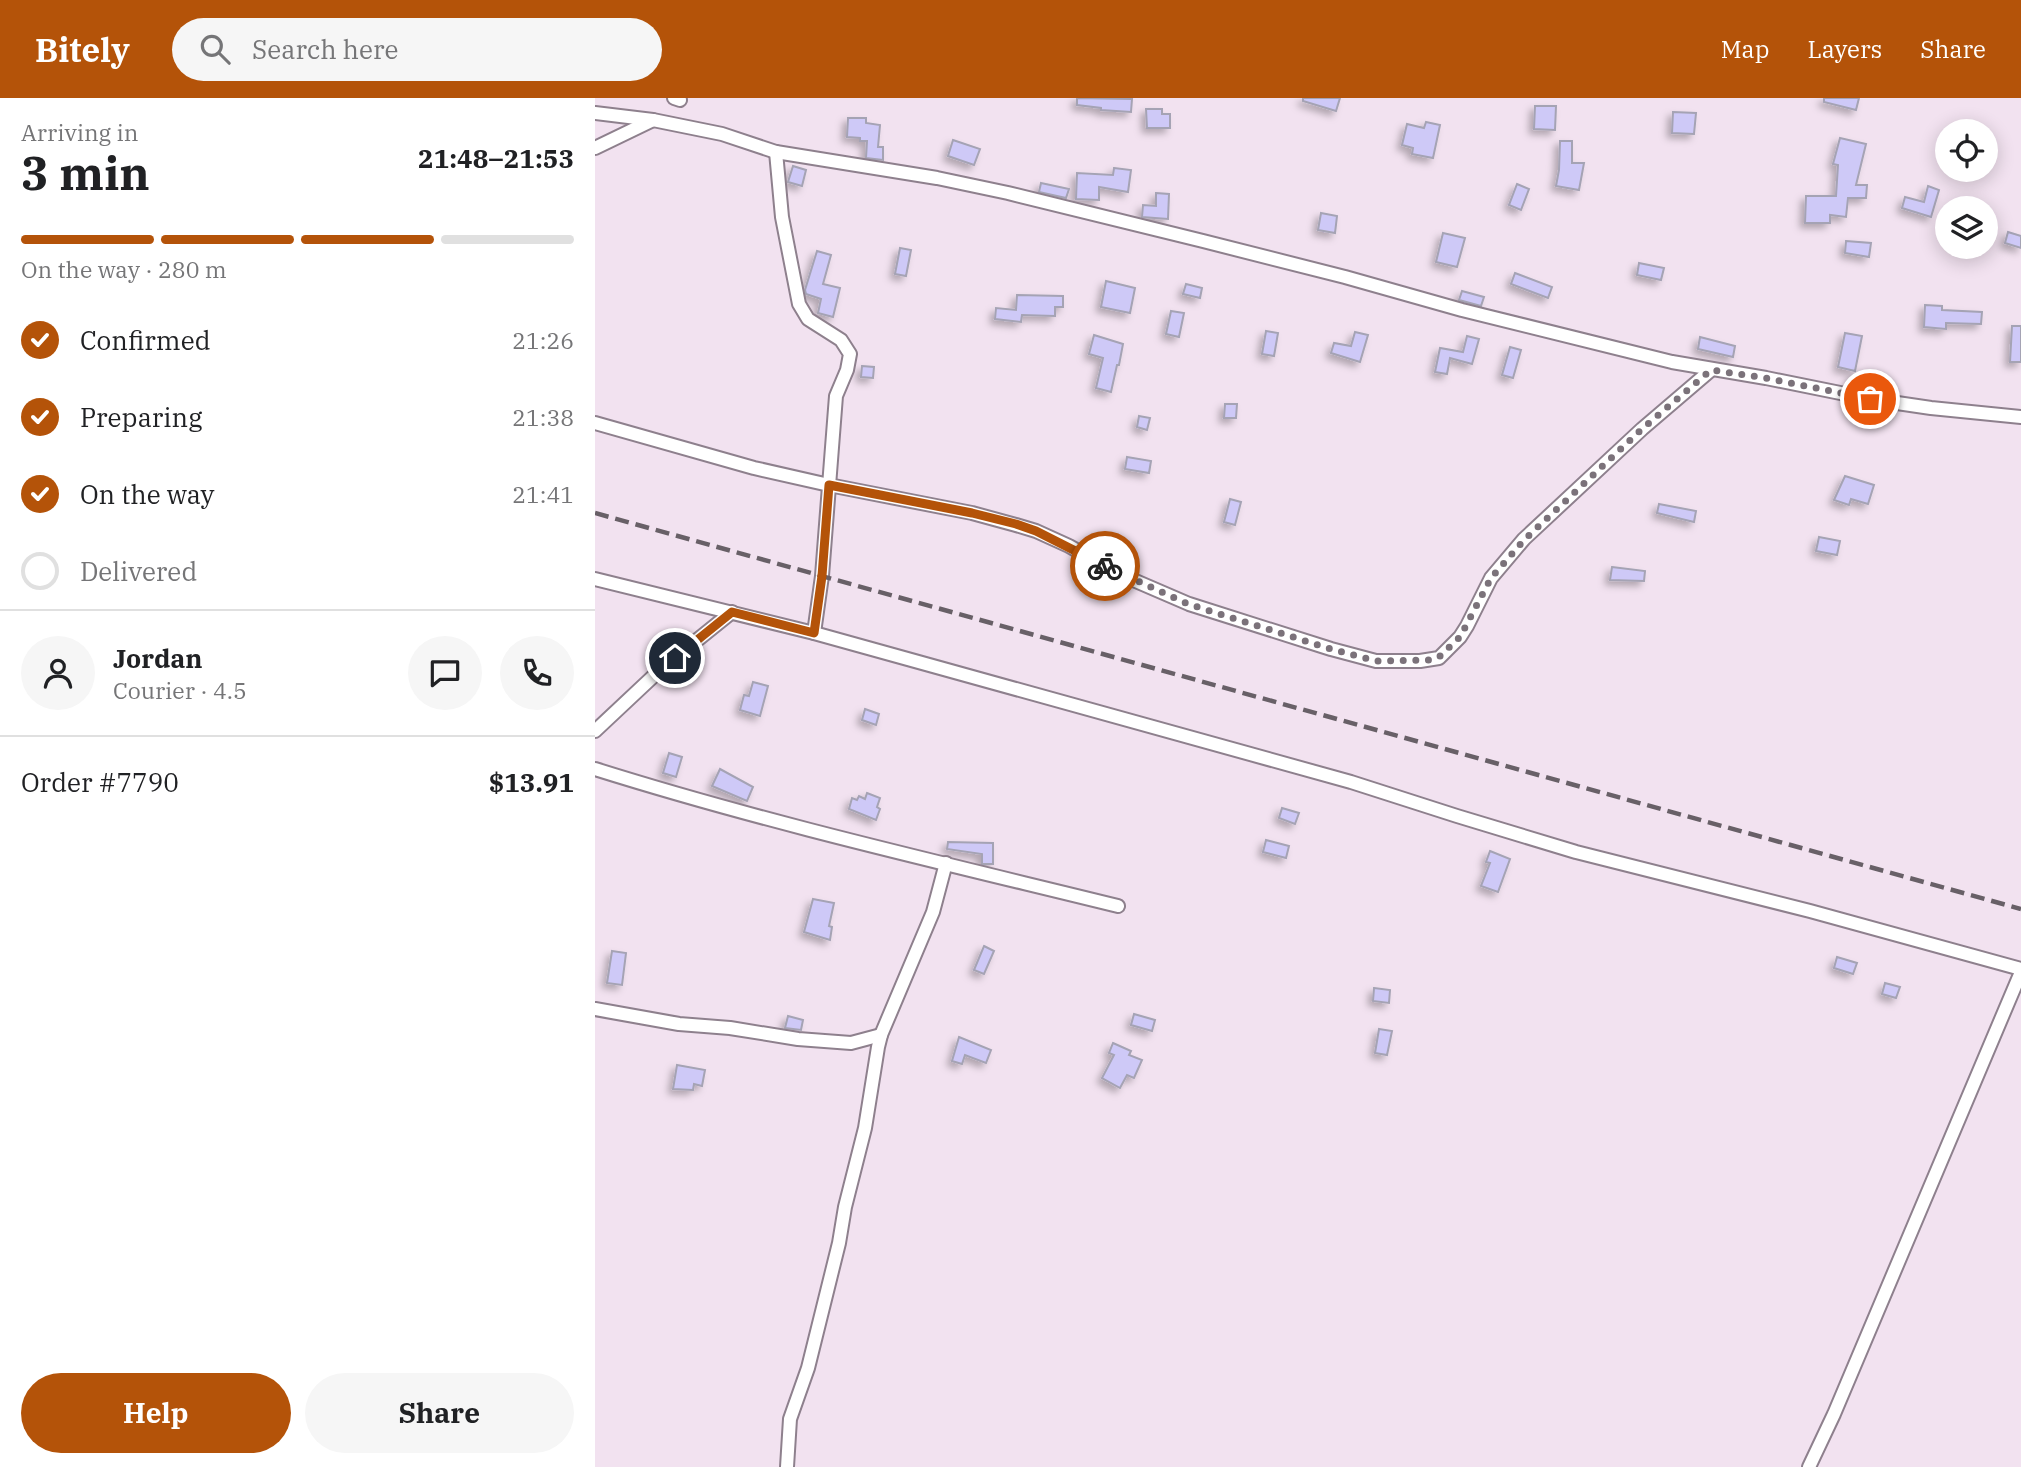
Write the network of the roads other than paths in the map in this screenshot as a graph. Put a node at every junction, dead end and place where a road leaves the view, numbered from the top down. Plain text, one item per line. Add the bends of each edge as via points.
1 (595, 113) edge
2 (653, 120) junction
3 (595, 148) edge
4 (776, 152) junction
5 (1711, 370) junction
6 (2021, 417) edge
7 (595, 423) edge
8 (829, 485) junction
9 (595, 579) edge
10 (732, 612) junction
11 (814, 633) junction
12 (595, 731) edge
13 (595, 769) edge
14 (946, 863) junction
15 (1118, 906) dead end
16 (2021, 970) edge
17 (595, 1009) edge
18 (881, 1035) junction
19 (787, 1467) edge
20 (1809, 1467) edge

1 - 2 street
2 - 3 street
2 - 4 street via 722,134
4 - 5 street via 1033,199
4 - 8 street via 782,217 799,304 808,319 841,340 850,354 836,396
5 - 6 street via 1870,399
5 - 8 street via 1524,540 1491,578 1460,637 1431,660 1376,661 1331,649 1188,604 1036,531 972,513
7 - 8 street
8 - 11 street
9 - 10 street
10 - 11 street
10 - 12 street
11 - 16 street via 1351,782 1576,852
13 - 14 street
14 - 15 street
14 - 18 street via 933,912
16 - 20 street
17 - 18 street via 812,1040 851,1042
18 - 19 street via 839,1242 808,1368 790,1419

